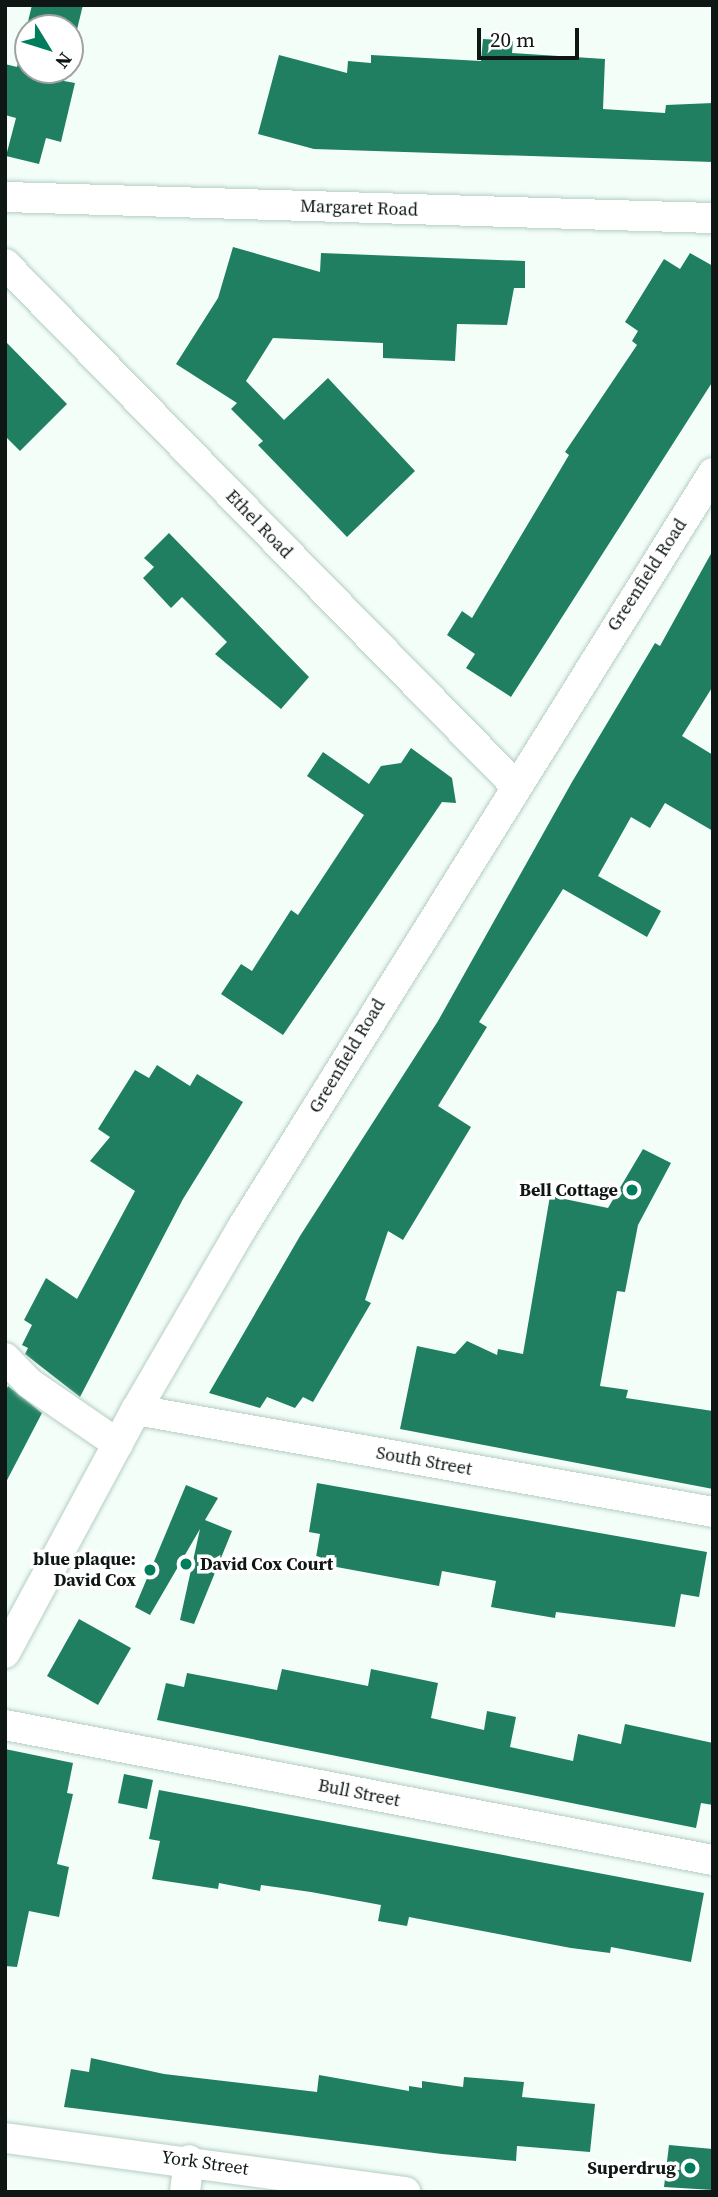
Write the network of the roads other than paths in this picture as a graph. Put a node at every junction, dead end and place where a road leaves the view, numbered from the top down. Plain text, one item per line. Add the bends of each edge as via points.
1 (5, 197) edge
2 (713, 218) edge
3 (5, 264) edge
4 (713, 473) edge
5 (514, 784) junction
6 (5, 1358) edge
7 (135, 1410) junction
8 (118, 1444) junction
9 (713, 1513) edge
10 (5, 1653) edge
11 (5, 1725) edge
12 (713, 1860) edge
13 (5, 2138) edge
14 (189, 2160) junction
15 (185, 2192) edge
16 (405, 2192) edge

1 - 2 street, Margaret Road
3 - 5 street, Ethel Road
4 - 5 street, Greenfield Road
5 - 7 street, Greenfield Road
6 - 8 street via 29,1383
7 - 8 street, Greenfield Road
7 - 9 street, South Street
8 - 10 street, Greenfield Road
11 - 12 street, Bull Street
13 - 14 street, York Street
14 - 15 street
14 - 16 street, York Street

